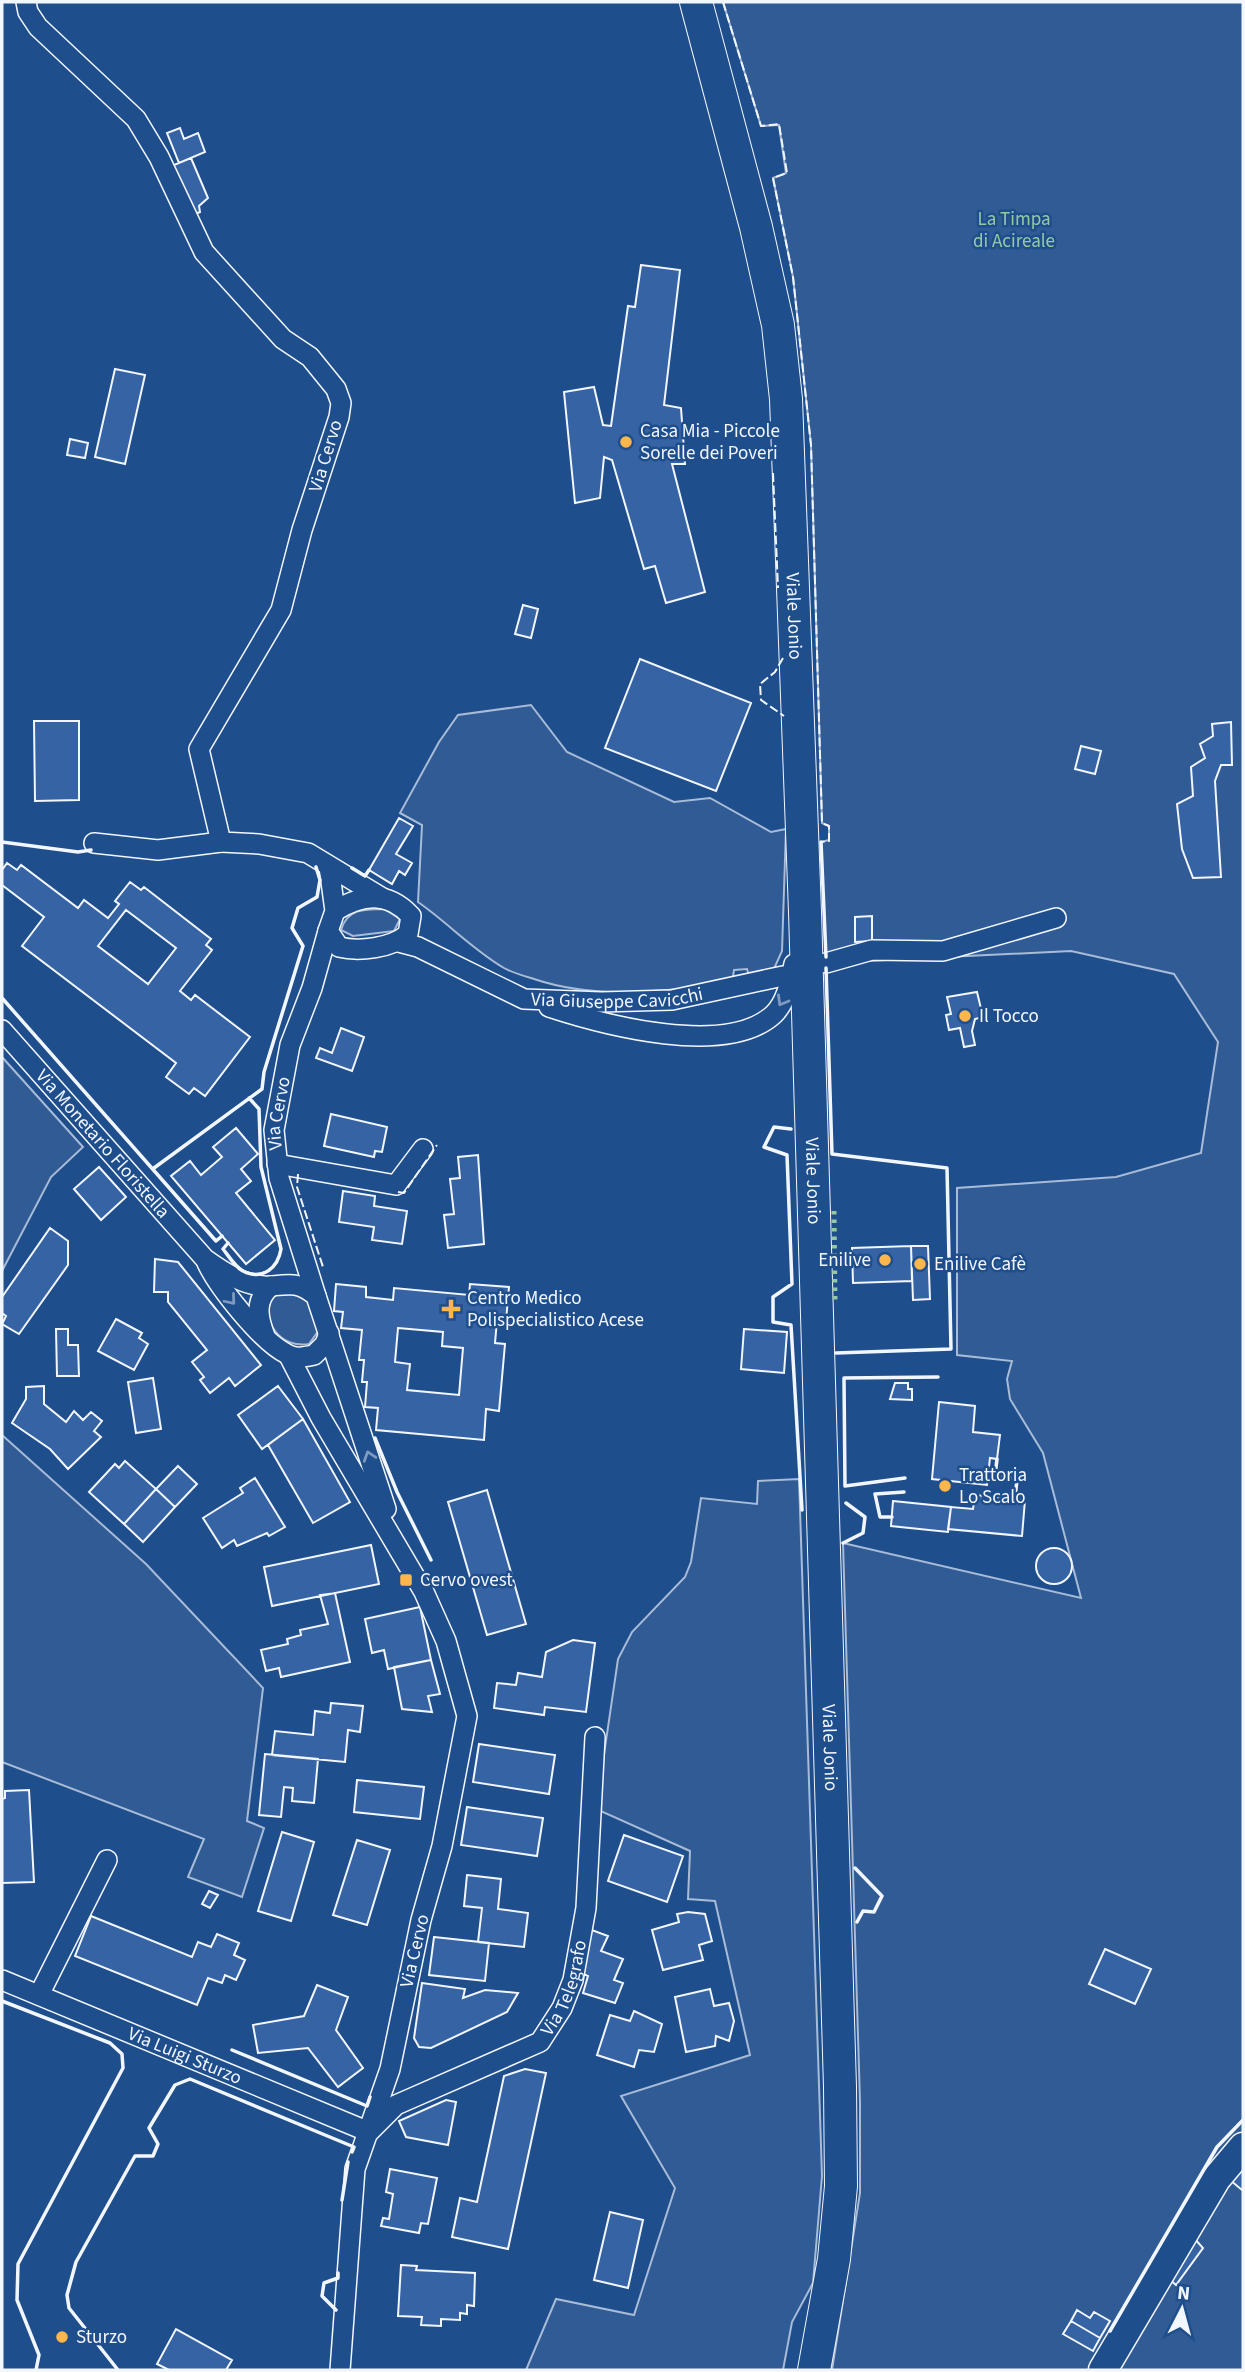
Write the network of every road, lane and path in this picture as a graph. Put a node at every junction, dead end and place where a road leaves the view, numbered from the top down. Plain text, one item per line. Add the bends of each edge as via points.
1 (26, 2) edge
2 (696, 2) edge
3 (221, 842) junction
4 (94, 843) dead end
5 (329, 867) junction
6 (384, 899) junction
7 (335, 911) junction
8 (805, 912) junction
9 (411, 916) junction
10 (1056, 918) dead end
11 (328, 931) junction
12 (399, 942) junction
13 (354, 950) junction
14 (826, 963) dead end
15 (456, 964) junction
16 (783, 976) dead end
17 (312, 988) junction
18 (524, 999) junction
19 (2, 1030) edge
20 (423, 1149) dead end
21 (277, 1164) junction
22 (296, 1240) junction
23 (205, 1259) junction
24 (274, 1285) junction
25 (316, 1296) junction
26 (329, 1333) junction
27 (265, 1336) junction
28 (289, 1356) junction
29 (398, 1544) junction
30 (596, 1737) dead end
31 (107, 1860) dead end
32 (2, 1980) edge
33 (39, 1995) junction
34 (369, 2132) junction
35 (1243, 2147) edge
36 (340, 2370) edge
37 (814, 2370) edge
38 (1103, 2370) edge

1 - 3 street, Via Cervo via 38,27 136,119 159,156 204,252 283,339 310,357 341,402 281,610 199,749
2 - 8 main road, Viale Jonio via 778,325 786,399
3 - 4 street via 158,850
3 - 5 street via 308,853
5 - 6 street
5 - 7 street
6 - 7 street via 350,902
6 - 9 street via 399,903
7 - 11 street
8 -> 18 street via 787,994 774,1013 746,1032 715,1037 630,1029
8 - 37 main road, Viale Jonio via 841,2174 834,2259
9 - 12 street via 408,934
9 - 15 street
10 - 14 street via 943,951 872,950
11 - 13 street via 339,947
11 - 17 street
12 - 13 street
12 - 15 street
13 - 17 street via 333,962
15 - 18 street, Via Giuseppe Cavicchi
16 - 18 street, Via Giuseppe Cavicchi via 673,1000
17 - 21 street, Via Cervo via 290,1045 279,1091
19 - 23 street, Via Monetario Floristella
20 - 21 street via 396,1185
21 - 22 street, Via Cervo
22 - 24 street via 288,1268
22 - 25 street, Via Cervo
23 - 24 street via 245,1282
23 -> 27 street via 215,1280
24 - 25 street via 292,1282
24 - 27 street via 260,1302 258,1313
25 - 26 street
26 - 28 street via 314,1355
29 -> 26 street
27 - 28 street
28 - 29 street
29 - 34 street, Via Cervo via 446,1641 467,1716 390,2069
30 - 34 street, Via Telegrafo via 586,1908 573,1980 562,2008 540,2042 396,2105
31 - 33 street
32 - 33 street, Via Luigi Sturzo
33 - 34 street, Via Luigi Sturzo
34 - 36 street, Via Cervo via 355,2169
35 - 38 street via 1216,2179

